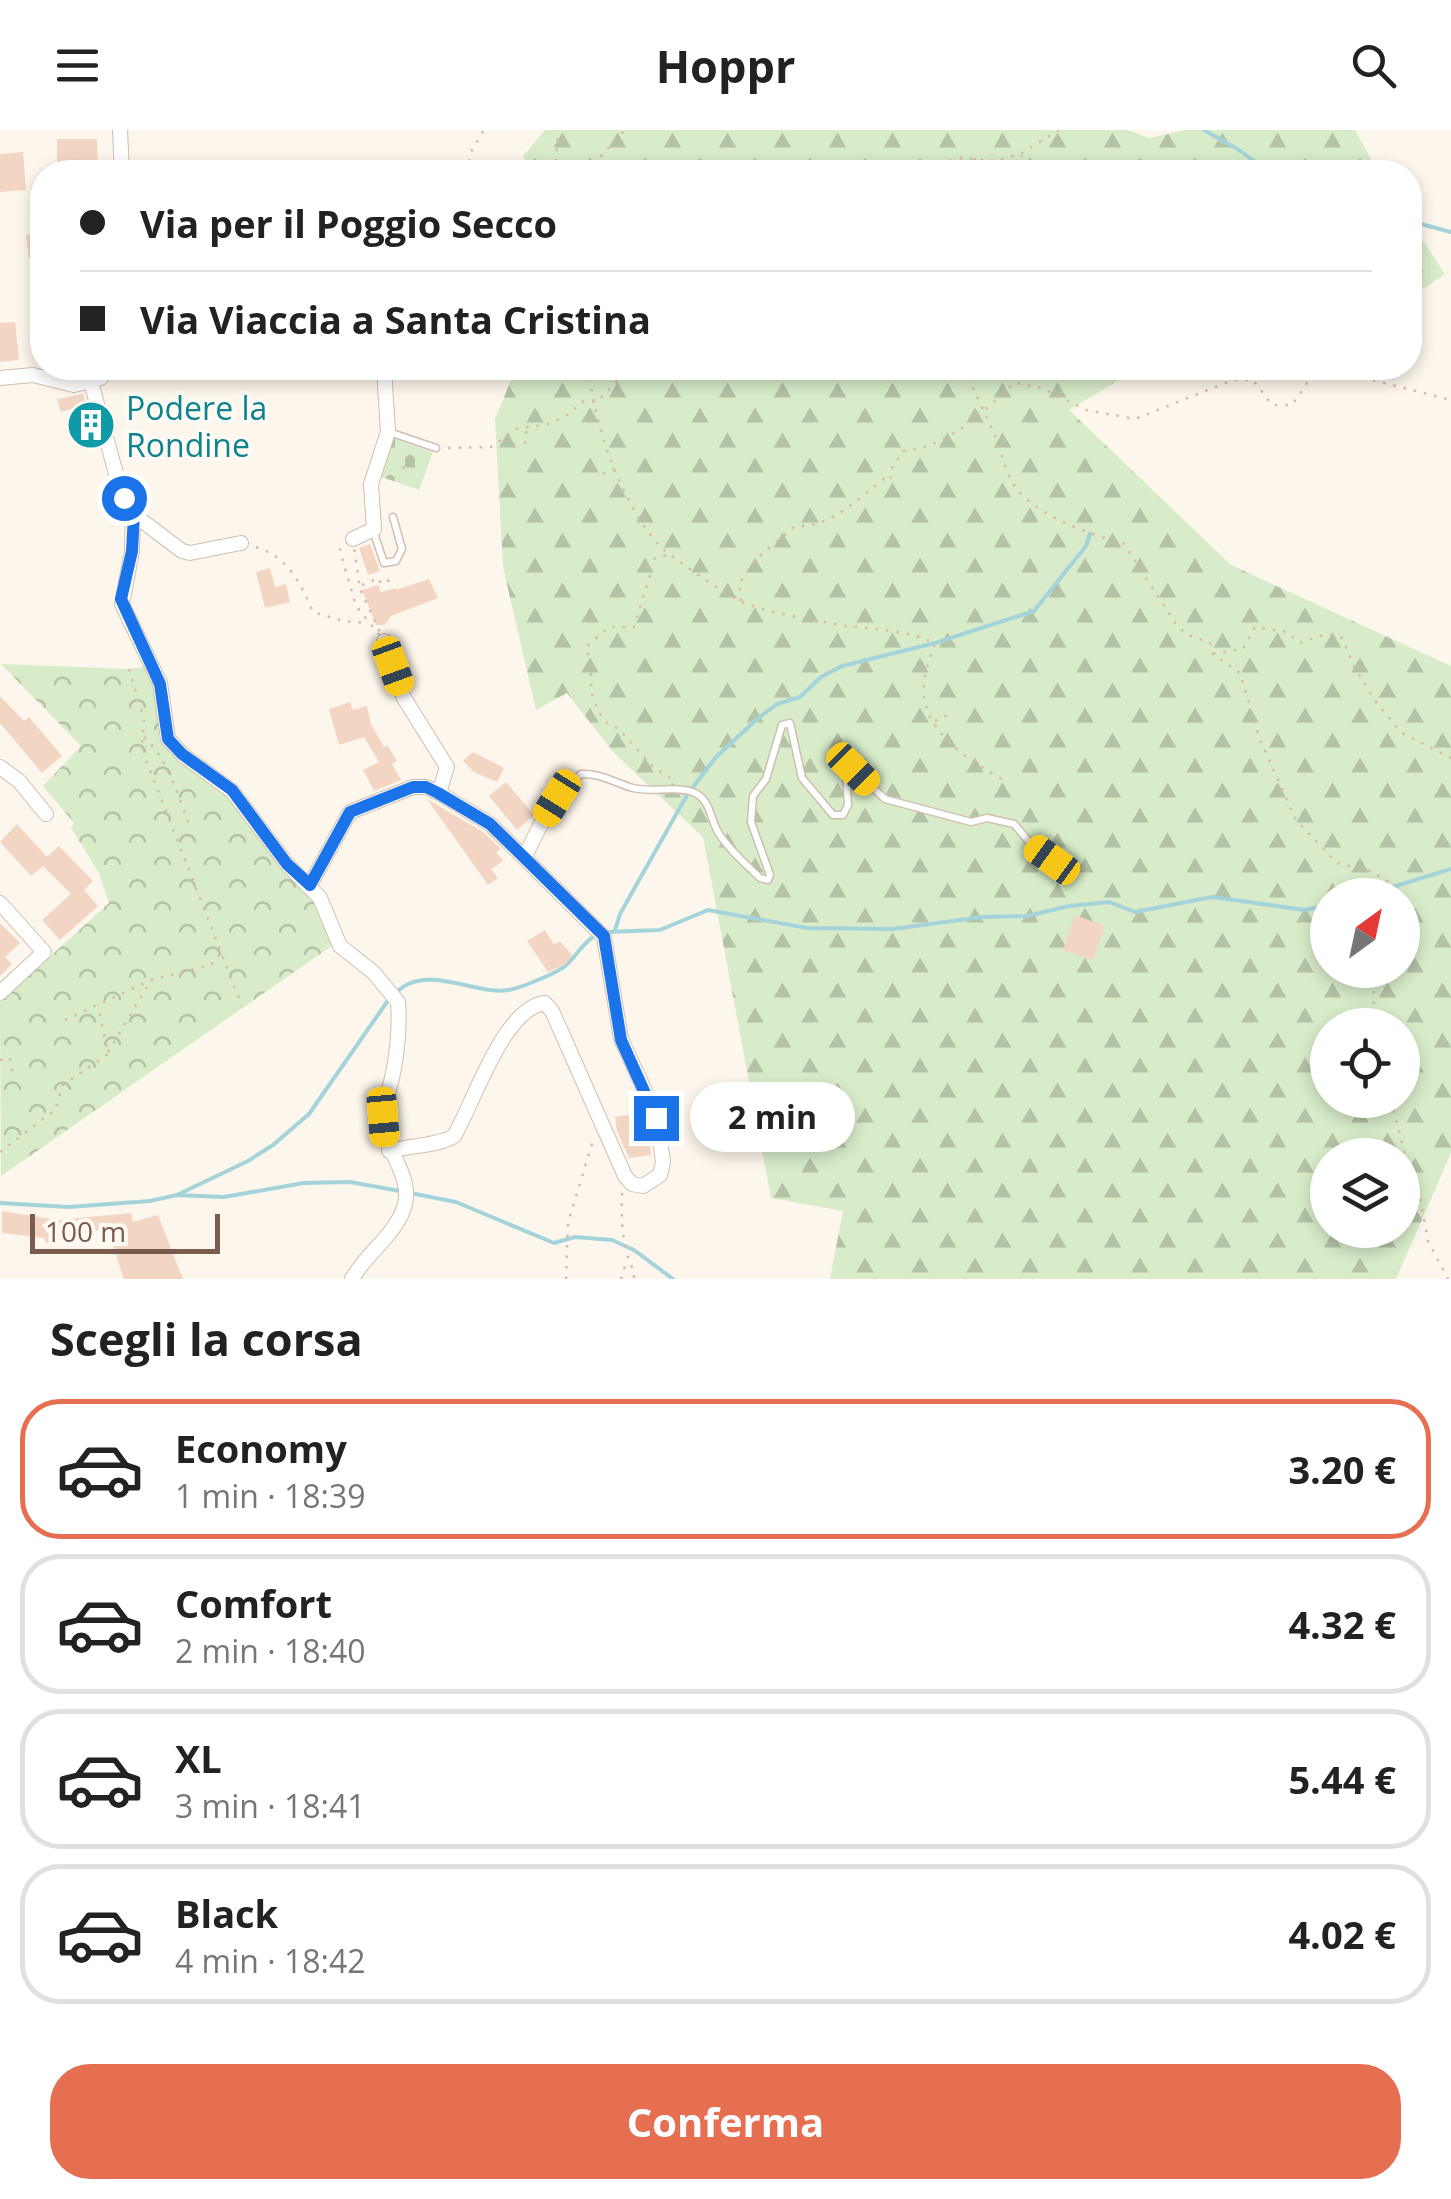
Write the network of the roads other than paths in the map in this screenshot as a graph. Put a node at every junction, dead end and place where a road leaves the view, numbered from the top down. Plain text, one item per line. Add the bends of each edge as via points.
1 (120, 130) edge
2 (121, 160) edge
3 (30, 375) edge
4 (0, 378) edge
5 (56, 380) edge
6 (96, 380) edge
7 (385, 380) edge
8 (90, 382) junction
9 (388, 432) junction
10 (436, 448) road end
11 (134, 514) junction
12 (394, 517) dead end
13 (374, 529) junction
14 (353, 539) road end
15 (240, 542) road end
16 (384, 641) road end
17 (0, 768) edge
18 (438, 793) junction
19 (46, 814) dead end
20 (543, 820) joint
21 (524, 858) junction
22 (1059, 875) dead end
23 (310, 885) junction
24 (0, 903) edge
25 (0, 993) edge
26 (390, 1151) junction
27 (352, 1279) edge

1 - 2 street
3 - 4 street
5 - 8 street
6 - 8 street
7 - 9 street
8 - 11 street
9 - 10 lane
9 - 13 street via 371,484
11 - 15 street via 182,551
11 - 23 street via 121,599 160,684 168,739 232,790
12 - 13 lane via 402,549 396,562 384,563
13 - 14 street
16 - 18 street via 404,698 448,768
17 - 19 street
18 - 21 street via 490,824
18 - 23 street via 413,787 350,812
20 - 21 street
20 - 22 lane via 581,774 654,792 684,790 698,794 716,830 768,880 752,822 753,796 766,779 782,725 790,724 802,778 832,815 843,815 848,805 846,772 853,769 884,799 970,822 1014,824
21 - 26 street via 604,936 618,1026 656,1118 660,1175 643,1186 625,1176 550,1006 539,1004 520,1016 491,1060 454,1136
23 - 26 street via 340,946 374,972 399,1006 383,1117
24 - 25 street via 44,952
26 - 27 street via 407,1193 400,1218

